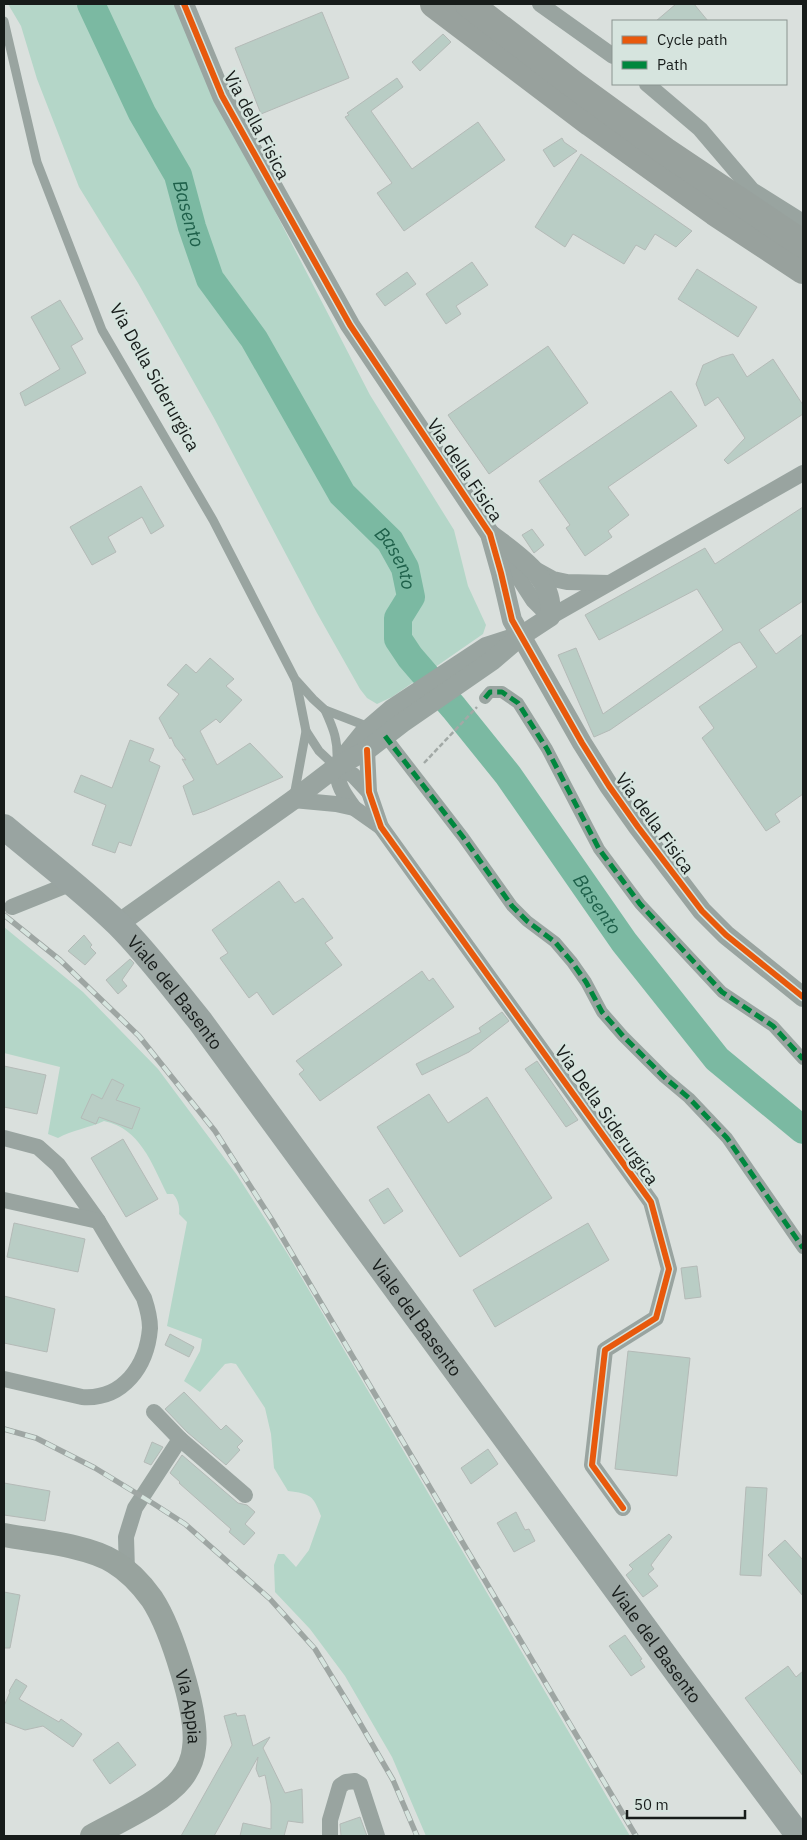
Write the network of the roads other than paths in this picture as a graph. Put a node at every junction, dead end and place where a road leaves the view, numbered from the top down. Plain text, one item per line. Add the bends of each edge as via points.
1 (184, 4) edge
2 (434, 4) edge
3 (469, 4) edge
4 (540, 4) edge
5 (4, 21) edge
6 (612, 55) edge
7 (648, 85) edge
8 (803, 222) edge
9 (803, 244) edge
10 (803, 270) edge
11 (803, 473) edge
12 (490, 534) junction
13 (533, 568) junction
14 (609, 583) junction
15 (550, 617) junction
16 (521, 636) junction
17 (295, 678) junction
18 (484, 698) road end
19 (325, 710) junction
20 (306, 731) junction
21 (377, 732) junction
22 (367, 750) junction
23 (336, 767) junction
24 (369, 792) junction
25 (293, 800) junction
26 (354, 808) junction
27 (4, 827) edge
28 (381, 827) junction
29 (72, 883) junction
30 (12, 907) dead end
31 (118, 924) junction
32 (803, 997) edge
33 (803, 1059) edge
34 (4, 1138) edge
35 (4, 1200) edge
36 (98, 1221) junction
37 (803, 1248) edge
38 (4, 1379) edge
39 (154, 1412) dead end
40 (180, 1439) junction
41 (245, 1494) dead end
42 (623, 1508) dead end
43 (4, 1536) edge
44 (127, 1571) junction
45 (92, 1836) edge
46 (330, 1836) edge
47 (376, 1836) edge
48 (799, 1836) edge

1 - 12 street, Via della Fisica via 222,96 350,325
2 - 10 highway via 591,123
3 - 9 highway via 665,151
4 - 6 street
5 - 17 lane, Via Della Siderurgica via 38,162 102,330 213,520
7 - 8 street via 700,129 752,190
11 - 14 street
12 - 13 street, Via della Fisica
12 - 15 street via 533,600
12 - 16 street, Via della Fisica via 512,620
13 - 14 street via 553,579 567,582
13 - 15 street, Via della Fisica via 552,604
14 - 15 street
15 - 16 street
16 - 21 street via 490,653
16 - 32 street, Via della Fisica via 582,743 671,871 726,935
17 - 19 lane, Via Della Siderurgica
17 - 20 lane, Via Della Siderurgica
18 - 33 street via 490,692 502,692 518,703 547,749 599,849 640,904 722,992 772,1026
19 - 21 lane, Via Della Siderurgica
19 - 23 lane, Via Della Siderurgica via 338,743
20 - 23 lane, Via Della Siderurgica via 318,751
20 - 25 lane, Via Della Siderurgica
21 - 22 street
21 - 23 street via 355,743
21 - 37 street via 463,838 512,906 555,942 586,982 602,1012 727,1138
22 - 23 street
22 - 24 street, Via Della Siderurgica
23 - 24 street, Via Della Siderurgica via 353,775
23 - 25 street
23 - 26 street, Via Della Siderurgica via 338,782
24 - 28 street, Via Della Siderurgica
25 - 26 street, Via Della Siderurgica
25 - 31 street
26 - 28 street, Via Della Siderurgica
27 - 29 main road, Viale del Basento
28 - 42 street, Via Della Siderurgica via 651,1202 668,1269 656,1318 605,1350 592,1465
29 - 30 street
29 - 31 main road, Viale del Basento
31 - 48 main road, Viale del Basento via 200,1021
34 - 36 street via 30,1143 48,1154
35 - 36 street
36 - 38 street via 144,1298 148,1311 150,1328 136,1370 116,1391 91,1398
39 - 40 street
40 - 41 street
40 - 44 street via 135,1508 126,1537
43 - 44 main road, Via Appia via 88,1552 113,1561
44 - 45 main road, Via Appia via 152,1600 175,1650 191,1709 194,1747 187,1770 173,1788
46 - 47 street via 330,1820 340,1786 355,1781 360,1784

